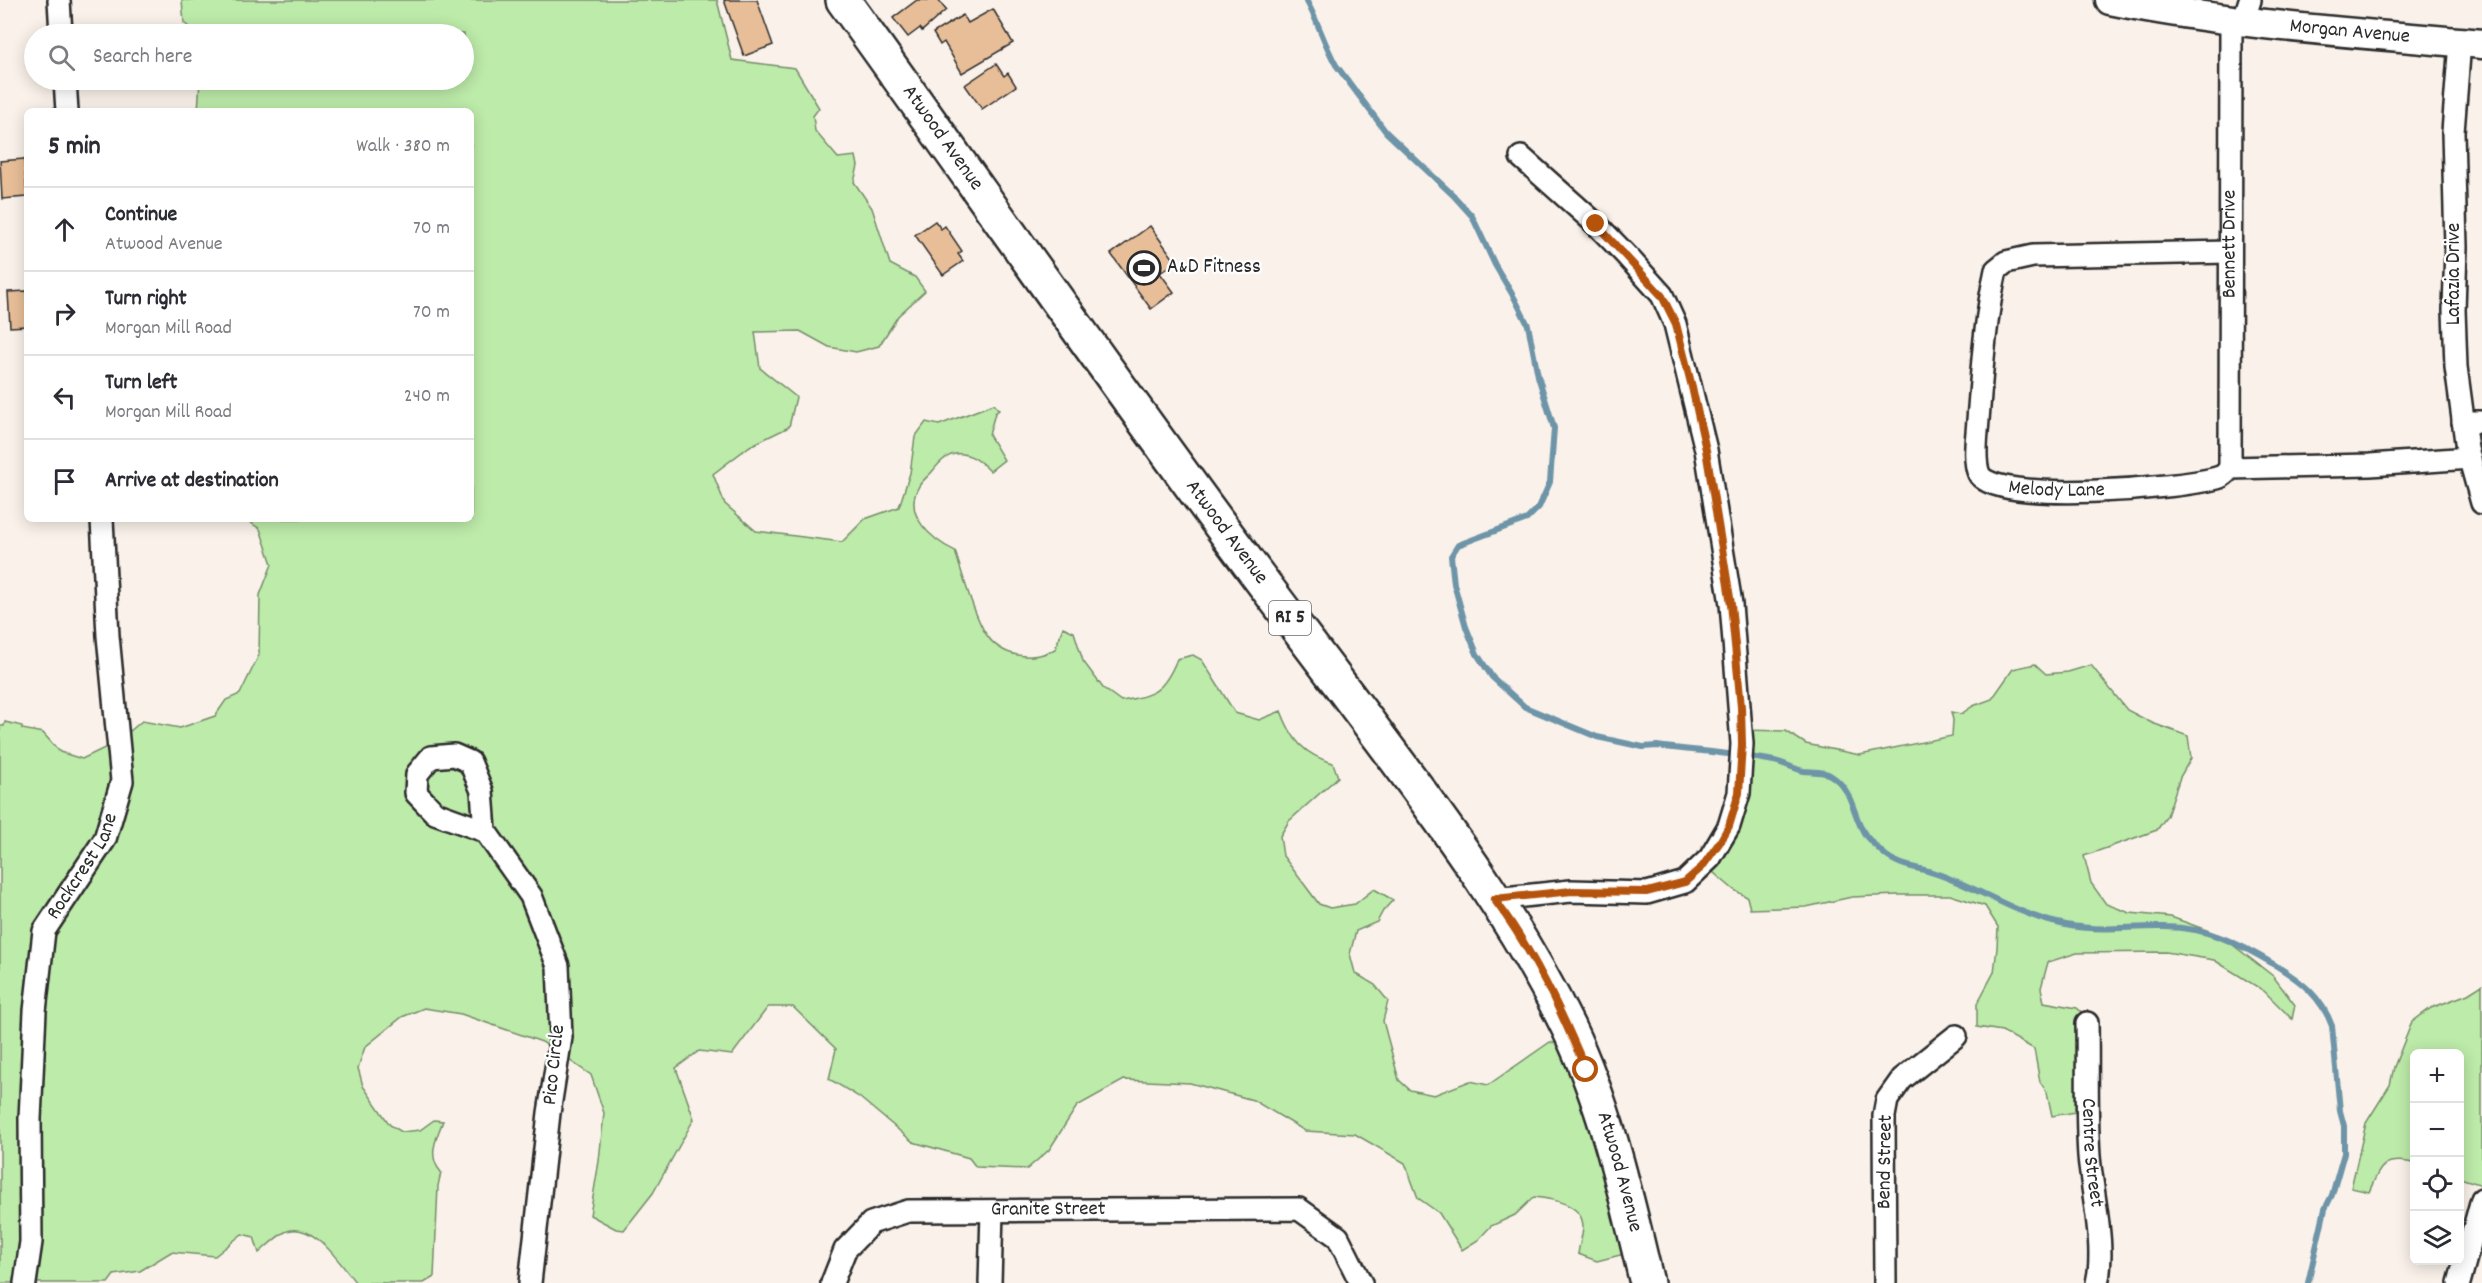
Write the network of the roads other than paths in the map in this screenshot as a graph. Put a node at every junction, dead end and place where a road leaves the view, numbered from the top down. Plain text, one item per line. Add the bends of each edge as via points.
1 (59, 0) edge
2 (843, 0) edge
3 (2110, 0) edge
4 (2241, 14) edge
5 (61, 24) edge
6 (2471, 43) edge
7 (66, 90) edge
8 (67, 108) edge
9 (1521, 157) dead end
10 (2230, 252) junction
11 (2473, 422) edge
12 (2470, 458) junction
13 (2230, 468) junction
14 (2482, 503) edge
15 (102, 522) edge
16 (485, 831) dead end
17 (1494, 899) junction
18 (2087, 1023) dead end
19 (1956, 1036) dead end
20 (2482, 1199) edge
21 (993, 1211) junction
22 (25, 1283) edge
23 (530, 1283) edge
24 (832, 1283) edge
25 (990, 1283) edge
26 (1361, 1283) edge
27 (1647, 1283) edge
28 (1886, 1283) edge
29 (2097, 1283) edge
30 (2459, 1283) edge

1 - 5 street
2 - 17 main road, Atwood Avenue / RI 5 via 1187,480 1451,833
3 - 4 street, Morgan Avenue via 2160,10
4 - 6 street, Morgan Avenue
4 - 10 street, Bennett Drive
6 - 11 street, Lafazia Drive via 2453,132 2456,368
7 - 8 street
9 - 17 street via 1626,255 1662,296 1676,324 1706,450 1731,604 1742,744 1739,793 1729,826 1710,858 1685,882 1647,892 1572,891
10 - 13 street, Bennett Drive
10 - 13 street, Melody Lane via 2033,256 2006,262 1996,270 1994,282 1982,362 1977,444 1978,473 1983,481 2007,489 2138,490 2196,483 2223,476
11 - 12 street, Lafazia Drive
12 - 13 street, Melody Lane
12 - 14 street, Lafazia Drive
15 - 22 street, Rockcrest Lane via 122,781 105,839 44,931 35,1011 30,1119 31,1242
16 - 23 street, Pico Circle via 531,896 558,966 561,1037
17 - 27 main road, Atwood Avenue / RI 5 via 1543,978 1586,1070 1614,1149
18 - 29 street, Centre Street via 2089,1154 2100,1272
19 - 28 street, Bend Street via 1902,1079 1887,1100
20 - 30 street
21 - 24 street, Granite Street via 908,1211 871,1223 845,1250
21 - 25 street
21 - 26 street, Granite Street via 1299,1209 1338,1237

